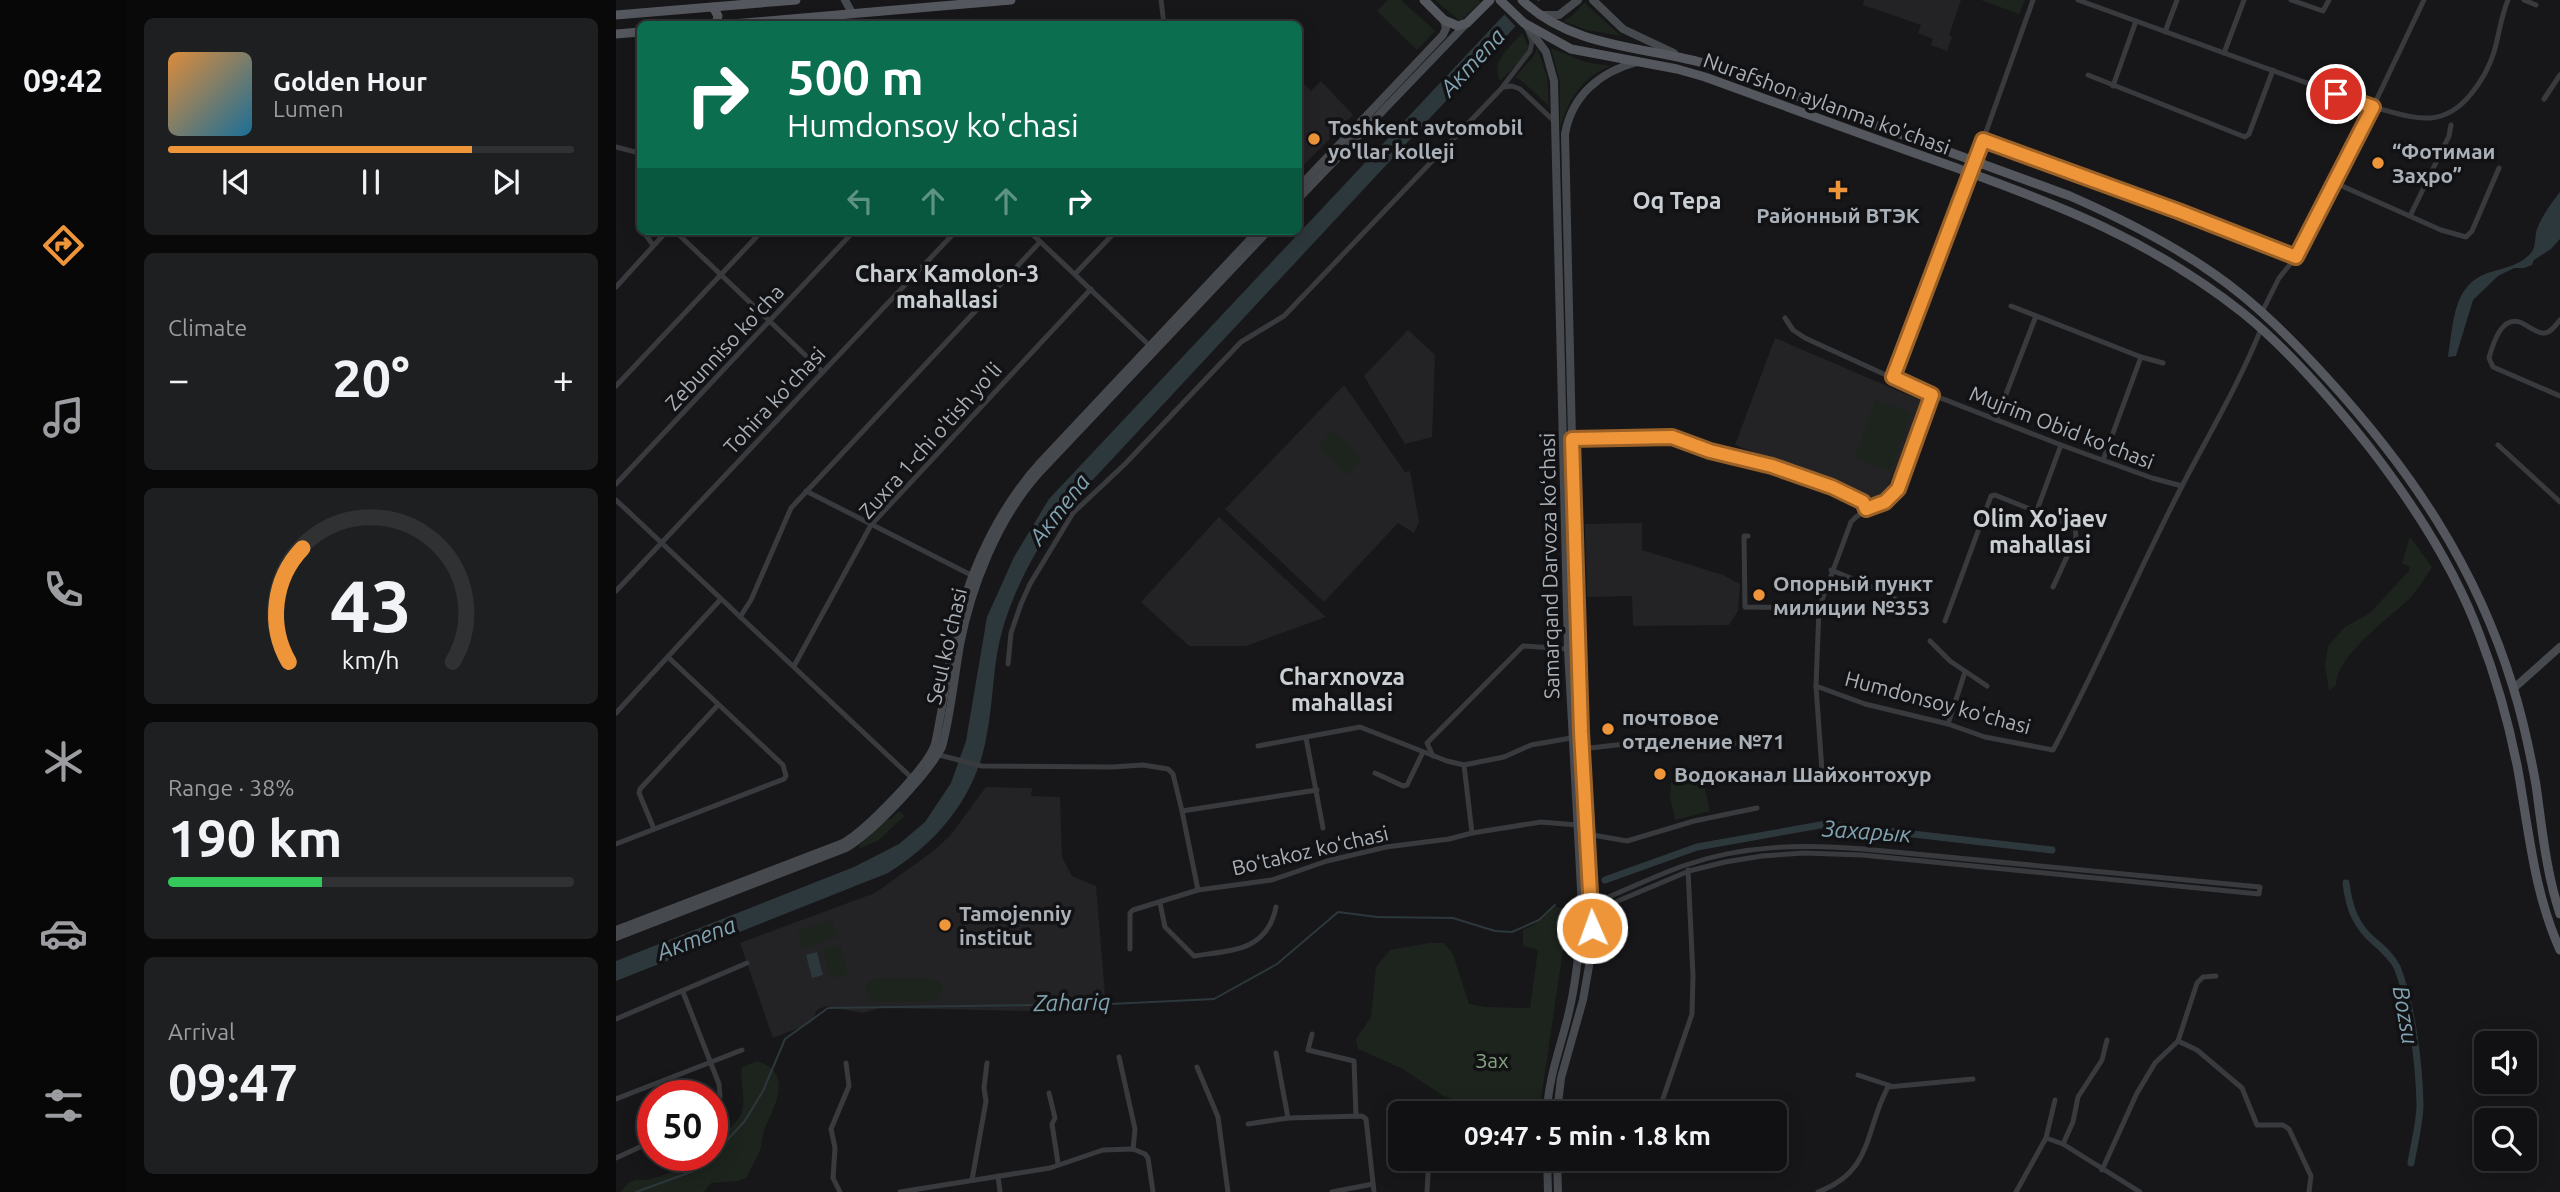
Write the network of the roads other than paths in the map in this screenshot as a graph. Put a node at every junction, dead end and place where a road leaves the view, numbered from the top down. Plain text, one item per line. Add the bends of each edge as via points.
1 (796, 0) edge
2 (844, 0) edge
3 (851, 0) edge
4 (1011, 0) edge
5 (1161, 0) edge
6 (1424, 0) edge
7 (1490, 0) edge
8 (1522, 0) edge
9 (1578, 0) edge
10 (2034, 0) edge
11 (2077, 0) edge
12 (2103, 0) edge
13 (2177, 0) edge
14 (2244, 0) edge
15 (2291, 0) edge
16 (2329, 0) edge
17 (2424, 0) edge
18 (2508, 0) edge
19 (2524, 0) edge
20 (984, 1) edge
21 (1593, 1) edge
22 (1502, 3) edge
23 (2536, 5) dead end
24 (713, 7) junction
25 (2100, 8) junction
26 (1535, 12) junction
27 (616, 15) edge
28 (846, 16) junction
29 (1444, 20) junction
30 (717, 21) edge
31 (775, 21) edge
32 (851, 21) edge
33 (1164, 21) edge
34 (2136, 21) junction
35 (1467, 23) junction
36 (1524, 23) junction
37 (637, 32) edge
38 (2165, 32) junction
39 (616, 34) edge
40 (2224, 53) junction
41 (1680, 56) junction
42 (1637, 62) junction
43 (2273, 70) junction
44 (2088, 75) dead end
45 (2560, 75) edge
46 (2113, 86) junction
47 (1501, 89) junction
48 (2544, 99) dead end
49 (1811, 100) junction
50 (2373, 107) junction
51 (1807, 114) junction
52 (1861, 118) junction
53 (1555, 122) junction
54 (2451, 125) dead end
55 (1856, 132) junction
56 (1983, 140) junction
57 (616, 147) edge
58 (637, 152) edge
59 (1976, 160) junction
60 (2499, 168) dead end
61 (1971, 173) junction
62 (2333, 182) junction
63 (1302, 184) edge
64 (1302, 195) edge
65 (2086, 203) junction
66 (2081, 215) junction
67 (2410, 216) junction
68 (646, 235) edge
69 (663, 235) edge
70 (680, 235) edge
71 (757, 235) edge
72 (851, 235) edge
73 (952, 235) edge
74 (1033, 235) edge
75 (1112, 235) edge
76 (1254, 235) edge
77 (1264, 235) edge
78 (1040, 242) junction
79 (653, 246) junction
80 (2296, 257) junction
81 (2190, 258) junction
82 (2182, 270) junction
83 (721, 274) junction
84 (1075, 274) junction
85 (616, 287) edge
86 (1091, 289) junction
87 (2011, 306) dead end
88 (2262, 312) junction
89 (2036, 316) junction
90 (1785, 318) dead end
91 (2560, 320) edge
92 (770, 321) junction
93 (2261, 329) junction
94 (1150, 346) junction
95 (2141, 356) junction
96 (2163, 363) dead end
97 (823, 372) junction
98 (1893, 377) junction
99 (616, 386) edge
100 (1932, 395) junction
101 (2560, 396) edge
102 (1996, 420) junction
103 (2364, 420) junction
104 (2355, 429) junction
105 (1567, 439) junction
106 (2061, 445) junction
107 (2498, 445) dead end
108 (2103, 460) junction
109 (616, 484) edge
110 (2182, 486) junction
111 (806, 491) junction
112 (616, 500) edge
113 (2560, 502) edge
114 (1866, 509) junction
115 (2037, 510) junction
116 (871, 525) junction
117 (1748, 536) dead end
118 (662, 543) junction
119 (2456, 550) junction
120 (2443, 557) junction
121 (1831, 570) junction
122 (976, 578) junction
123 (2053, 587) dead end
124 (616, 591) edge
125 (721, 599) junction
126 (1819, 608) junction
127 (1919, 613) dead end
128 (740, 617) junction
129 (1945, 621) dead end
130 (1930, 641) dead end
131 (1567, 649) junction
132 (2559, 652) edge
133 (668, 657) junction
134 (1008, 664) dead end
135 (794, 666) junction
136 (1965, 672) junction
137 (1816, 686) junction
138 (1987, 686) dead end
139 (2514, 688) junction
140 (718, 705) junction
141 (616, 713) edge
142 (1948, 724) junction
143 (1306, 738) junction
144 (1571, 738) junction
145 (1757, 743) dead end
146 (1258, 746) dead end
147 (1581, 749) junction
148 (1423, 752) junction
149 (935, 754) junction
150 (1433, 756) junction
151 (1464, 765) junction
152 (1822, 771) dead end
153 (1375, 773) dead end
154 (914, 780) junction
155 (1317, 790) junction
156 (1757, 808) dead end
157 (1182, 811) junction
158 (1577, 825) junction
159 (1323, 828) dead end
160 (654, 829) junction
161 (1472, 833) junction
162 (1587, 834) junction
163 (616, 844) edge
164 (1688, 868) junction
165 (1198, 890) junction
166 (2553, 890) junction
167 (1591, 891) junction
168 (2540, 894) junction
169 (1606, 898) junction
170 (1160, 902) junction
171 (1592, 906) junction
172 (1606, 906) junction
173 (1276, 907) dead end
174 (1582, 907) junction
175 (2560, 914) edge
176 (1592, 918) junction
177 (616, 930) edge
178 (616, 937) edge
179 (1130, 949) dead end
180 (2560, 950) edge
181 (747, 963) dead end
182 (2216, 976) dead end
183 (683, 992) junction
184 (616, 1019) edge
185 (1312, 1034) dead end
186 (2107, 1040) dead end
187 (2178, 1041) junction
188 (742, 1050) dead end
189 (1276, 1053) dead end
190 (1119, 1057) dead end
191 (711, 1062) junction
192 (846, 1063) dead end
193 (987, 1063) dead end
194 (1197, 1067) dead end
195 (1858, 1075) dead end
196 (1973, 1079) dead end
197 (717, 1080) edge
198 (1891, 1086) junction
199 (1049, 1093) dead end
200 (616, 1099) edge
201 (2055, 1100) dead end
202 (1548, 1101) edge
203 (1558, 1101) edge
204 (1662, 1101) edge
205 (1356, 1116) junction
206 (1288, 1118) junction
207 (1248, 1124) dead end
208 (2046, 1138) junction
209 (2063, 1144) junction
210 (637, 1148) edge
211 (1133, 1149) junction
212 (616, 1158) edge
213 (1058, 1163) junction
214 (2102, 1170) junction
215 (1428, 1171) edge
216 (1547, 1171) edge
217 (1557, 1171) edge
218 (998, 1176) junction
219 (972, 1180) junction
220 (1373, 1184) junction
221 (840, 1192) edge
222 (900, 1192) edge
223 (1000, 1192) edge
224 (1153, 1192) edge
225 (1228, 1192) edge
226 (1332, 1192) edge
227 (1374, 1192) edge
228 (1427, 1192) edge
229 (1548, 1192) edge
230 (1558, 1192) edge
231 (1818, 1192) edge
232 (2016, 1192) edge
233 (2140, 1192) edge
234 (2309, 1192) edge

1 - 24 main road
2 - 28 main road
3 - 28 main road
4 - 20 main road
5 - 33 street
6 - 29 main road
7 - 35 main road
8 - 26 main road, Nurafshon aylanma ko'chasi
9 - 26 main road via 1557,16
10 - 56 street
11 - 25 street
12 - 25 street
13 - 38 street
14 - 40 street
15 - 16 street via 2323,11
17 - 50 street
18 - 50 street via 2486,71 2453,112 2434,119
19 - 23 street
20 - 28 main road
21 - 41 main road via 1628,32
22 - 36 main road, Nurafshon aylanma ko'chasi
24 - 27 main road
24 - 30 main road
25 - 34 street
26 - 41 main road, Nurafshon aylanma ko'chasi via 1581,36
28 - 31 main road
28 - 32 street
29 - 35 main road via 1454,25
29 - 63 main road via 1443,35
34 - 38 street
34 - 46 street
35 - 64 main road
36 - 42 main road, Nurafshon aylanma ko'chasi via 1570,49
36 - 47 street via 1531,49
36 - 53 main road, Samarqand Darvoza koʻchasi via 1550,63
37 - 39 main road
38 - 40 street
40 - 43 street
41 - 49 main road, Nurafshon aylanma ko'chasi
42 - 51 main road, Nurafshon aylanma ko'chasi via 1690,73
42 - 105 main road, Samarqand Darvoza koʻchasi via 1590,86 1575,104 1565,134
43 - 46 street via 2248,137
43 - 50 street
44 - 46 street
45 - 48 street
47 - 53 street via 1520,89
47 - 134 street via 1284,316 1241,342 1073,513 1025,593 1013,624
49 - 51 main road
49 - 52 main road, Nurafshon aylanma ko'chasi
50 - 62 street
51 - 55 main road, Nurafshon aylanma ko'chasi
52 - 55 main road
52 - 59 main road, Nurafshon aylanma ko'chasi
53 - 105 main road, Samarqand Darvoza koʻchasi
54 - 67 street
55 - 61 main road, Nurafshon aylanma ko'chasi
56 - 59 street
56 - 80 street
57 - 58 street
59 - 61 main road
59 - 65 main road, Nurafshon aylanma ko'chasi
60 - 67 street via 2466,237
61 - 66 main road, Nurafshon aylanma ko'chasi
61 - 98 street
62 - 67 street
62 - 80 street
65 - 66 main road via 2087,211
65 - 81 main road, Nurafshon aylanma ko'chasi
66 - 82 main road, Nurafshon aylanma ko'chasi
68 - 79 street
69 - 79 street
70 - 83 street
71 - 83 street
72 - 92 street, Zebunniso ko'cha
73 - 97 street, Tohira ko'chasi
74 - 78 street
75 - 84 street
76 - 94 main road, Seul ko'chasi
77 - 122 main road, Seul ko'chasi via 1031,482
78 - 84 street
78 - 111 street
79 - 85 street
80 - 88 street
81 - 82 main road via 2183,262
81 - 88 main road, Nurafshon aylanma ko'chasi
82 - 93 main road, Nurafshon aylanma ko'chasi
83 - 92 street
83 - 99 street
84 - 86 street
86 - 94 street
86 - 116 street, Zuxra 1-chi o'tish yo'li
87 - 89 street
88 - 103 main road, Nurafshon aylanma ko'chasi
89 - 95 street
89 - 102 street
90 - 98 street, Mujrim Obid ko'chasi via 1805,338
91 - 101 street via 2543,333 2516,321 2508,323 2501,328 2490,355 2493,367
92 - 97 street
92 - 109 street, Zebunniso ko'cha
93 - 104 main road, Nurafshon aylanma ko'chasi
93 - 110 street via 2215,429
94 - 122 main road, Seul ko'chasi via 1025,480 1006,507
95 - 96 street
95 - 108 street
97 - 118 street, Tohira ko'chasi
98 - 100 street, Mujrim Obid ko'chasi
100 - 102 street, Mujrim Obid ko'chasi
100 - 114 street, Humdonsoy ko'chasi via 1898,489 1885,502
102 - 106 street, Mujrim Obid ko'chasi
103 - 104 main road via 2362,427
103 - 119 main road, Nurafshon aylanma ko'chasi via 2403,469
104 - 120 main road, Nurafshon aylanma ko'chasi via 2400,488
105 - 114 street via 1672,437 1832,487 1863,502
105 - 131 main road, Samarqand Darvoza koʻchasi
105 - 147 main road, Samarqand Darvoza koʻchasi
106 - 108 street, Mujrim Obid ko'chasi
106 - 115 street
107 - 113 street
108 - 110 street, Mujrim Obid ko'chasi
110 - 142 street, Humdonsoy ko'chasi via 2053,750 1985,737
111 - 116 street
111 - 128 street via 791,508
112 - 118 street
114 - 121 street, Humdonsoy ko'chasi via 1851,522
115 - 123 street via 2075,527 2076,537
115 - 129 street via 1991,496
116 - 122 street
116 - 135 street, Zuxra 1-chi o'tish yo'li
117 - 126 street via 1744,536 1745,607
118 - 124 street, Tohira ko'chasi
118 - 125 street
119 - 120 main road via 2447,548
119 - 139 main road, Nurafshon aylanma ko'chasi via 2491,624
120 - 168 main road, Nurafshon aylanma ko'chasi via 2473,617 2501,699
121 - 126 street, Humdonsoy ko'chasi
121 - 127 street via 1881,590
122 - 149 main road, Seul ko'chasi via 959,618
125 - 128 street
125 - 133 street
126 - 137 street, Humdonsoy ko'chasi
128 - 135 street
130 - 136 street
131 - 144 main road, Samarqand Darvoza koʻchasi
131 - 150 street via 1523,646 1427,743
132 - 139 main road
133 - 140 street
133 - 141 street
135 - 154 street
136 - 138 street
136 - 142 street
137 - 142 street, Humdonsoy ko'chasi
137 - 152 street, Humdonsoy ko'chasi
139 - 166 main road, Nurafshon aylanma ko'chasi
140 - 160 street via 640,789
140 - 160 street via 783,765 786,776
143 - 146 street
143 - 148 street via 1360,727
143 - 155 street
144 - 151 street
144 - 158 main road, Samarqand Darvoza koʻchasi
145 - 147 street via 1720,748 1696,743
147 - 162 main road, Samarqand Darvoza koʻchasi
148 - 150 street
148 - 153 street via 1407,785
149 - 154 main road, Seul ko'chasi
149 - 157 street via 985,766 1161,766 1173,774
150 - 151 street
151 - 161 street
154 - 177 main road, Seul ko'chasi via 843,843
154 - 178 main road, Seul ko'chasi via 867,833 846,848
155 - 157 street
155 - 159 street
156 - 162 street via 1627,841
157 - 165 street
158 - 161 street, Boʻtakoz koʻchasi via 1541,822
158 - 174 main road, Samarqand Darvoza koʻchasi
160 - 163 street
161 - 165 street, Boʻtakoz koʻchasi via 1386,846 1272,880
162 - 167 main road, Samarqand Darvoza koʻchasi
164 - 164 street via 1819,852 2259,894 2260,887 1823,846 1743,852
164 - 169 street
164 - 172 street
164 - 204 street via 1692,1014
165 - 170 street, Boʻtakoz koʻchasi
166 - 168 main road via 2547,896
166 - 175 main road, Nurafshon aylanma ko'chasi
167 - 169 street
167 - 171 main road, Samarqand Darvoza koʻchasi
168 - 180 main road, Nurafshon aylanma ko'chasi
169 - 171 street
170 - 173 street via 1165,927 1194,956 1250,946 1261,938
170 - 179 street, Boʻtakoz koʻchasi via 1130,913
171 - 172 street
171 - 174 street
171 - 176 main road, Samarqand Darvoza koʻchasi
172 - 176 street
174 - 202 main road, Samarqand Darvoza koʻchasi via 1574,991
176 - 203 main road, Samarqand Darvoza koʻchasi via 1583,1000
181 - 183 street
182 - 187 street via 2203,977 2197,983
183 - 184 street
183 - 191 street
185 - 205 street via 1308,1050 1354,1061
186 - 209 street via 2102,1060 2078,1097
187 - 214 street via 2155,1063 2137,1093
187 - 234 street via 2197,1050 2242,1088 2256,1125 2286,1126 2311,1177
188 - 191 street
189 - 206 street
190 - 211 street via 1135,1129
191 - 197 street
191 - 200 street
192 - 221 street via 849,1086 831,1129 833,1178
193 - 219 street via 986,1101
194 - 225 street via 1218,1117
195 - 198 street
196 - 198 street
198 - 231 street via 1855,1169
199 - 213 street
201 - 208 street
205 - 206 street
205 - 220 street via 1366,1119
206 - 207 street
208 - 209 street
208 - 232 street
209 - 214 street
210 - 212 street
211 - 213 street via 1103,1150
211 - 224 street via 1145,1154
213 - 218 street
214 - 233 street
215 - 228 street
216 - 229 main road
217 - 230 main road
218 - 219 street
218 - 223 street
219 - 222 street
220 - 226 street
220 - 227 street

